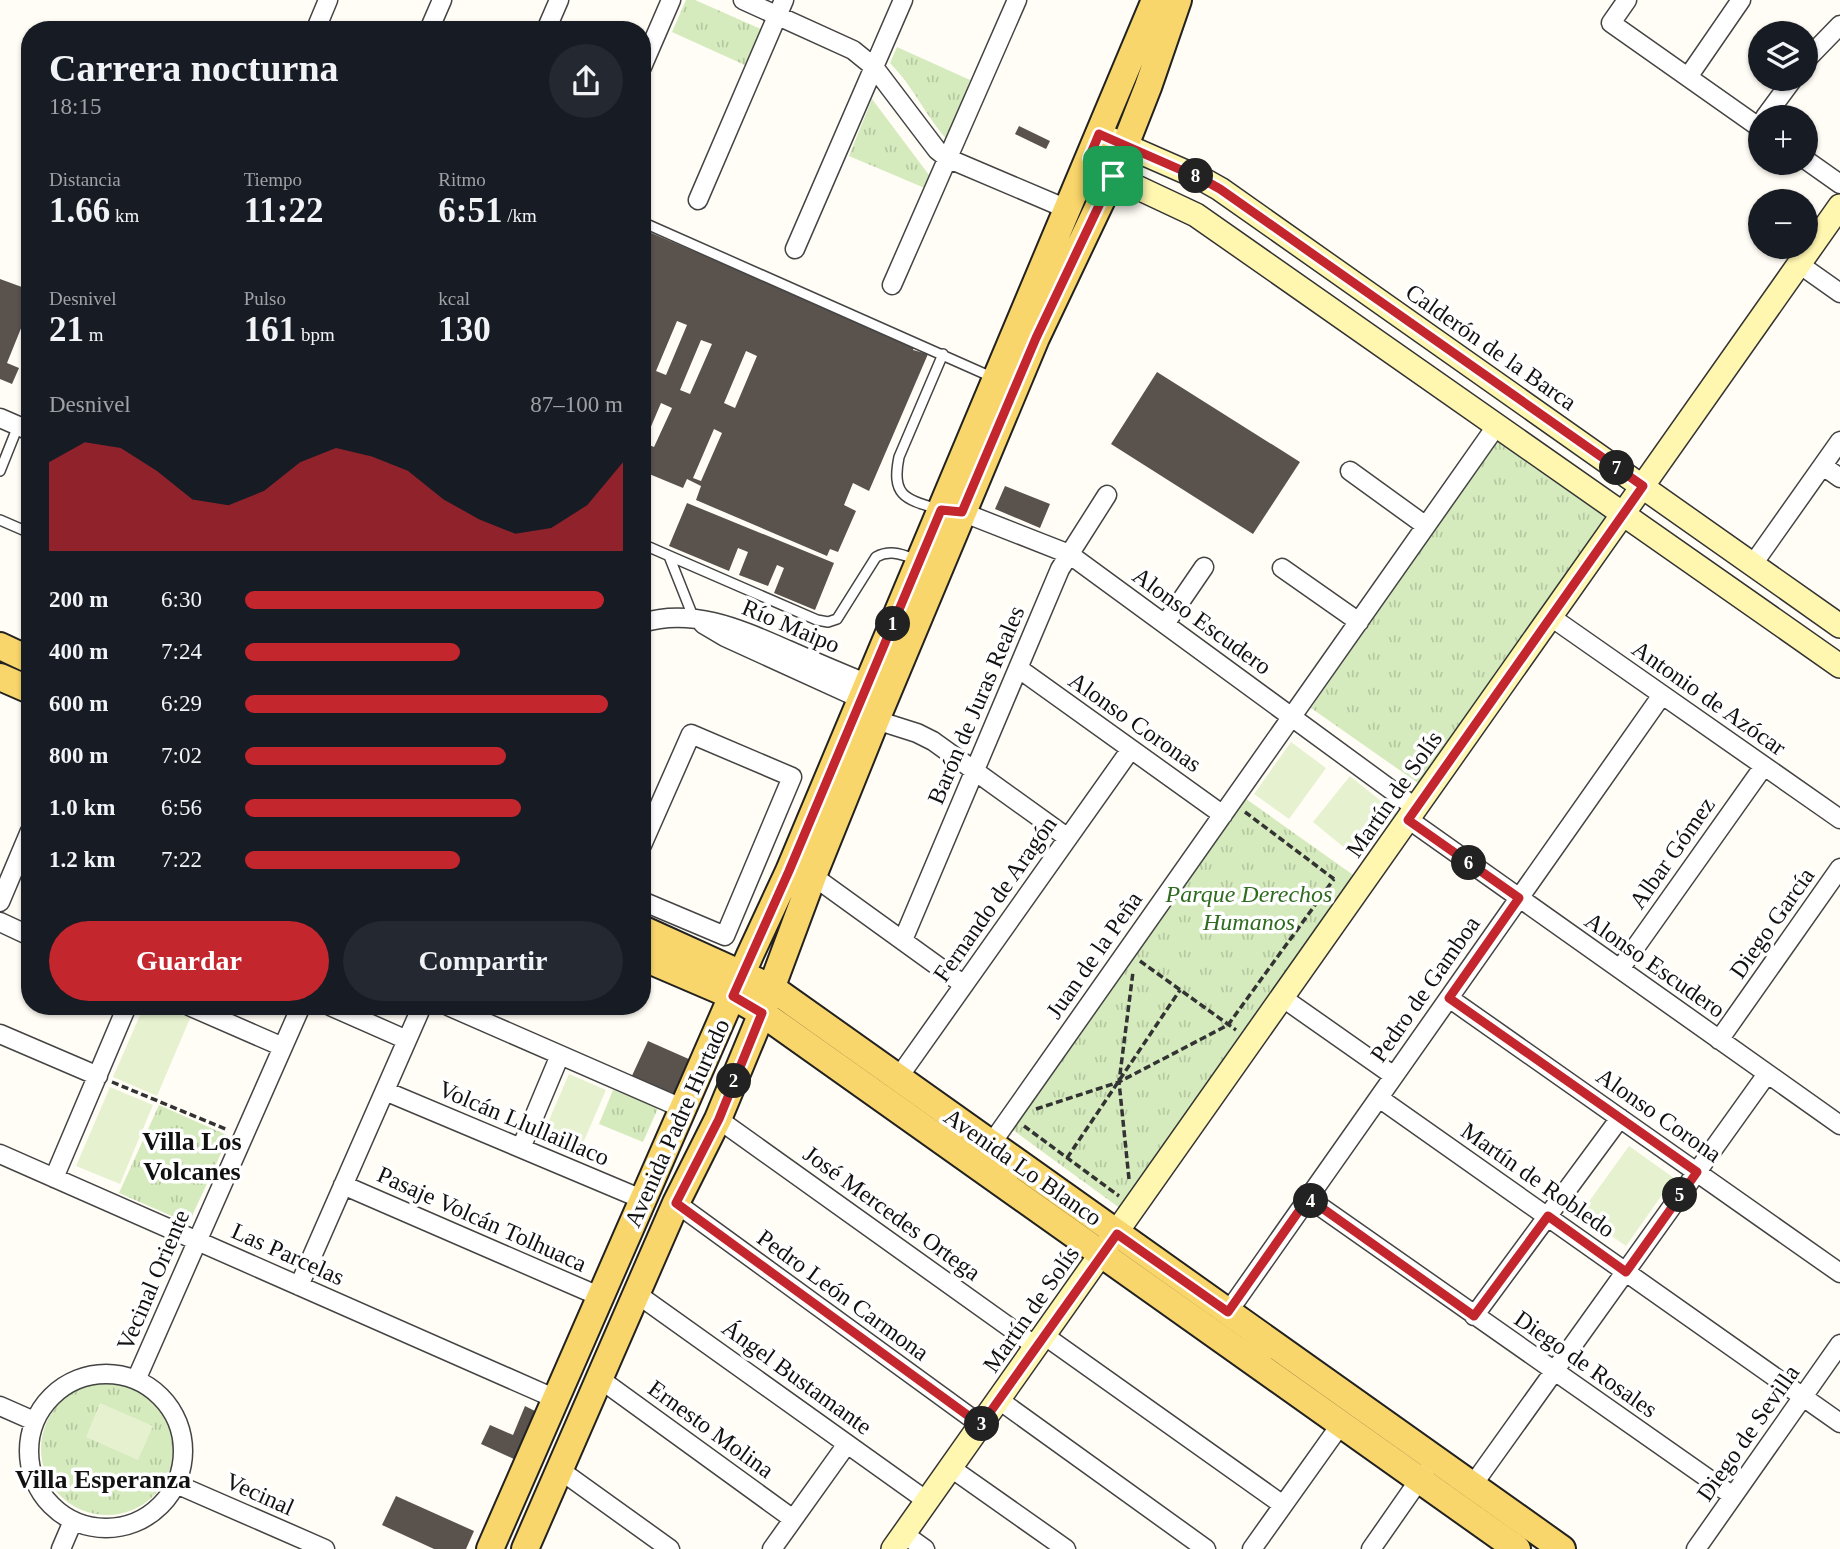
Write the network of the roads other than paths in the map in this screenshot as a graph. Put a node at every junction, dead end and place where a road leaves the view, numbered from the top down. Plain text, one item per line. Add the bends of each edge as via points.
1 (328, 0) edge
2 (442, 0) edge
3 (559, 0) edge
4 (671, 0) edge
5 (743, 0) edge
6 (903, 0) edge
7 (1017, 0) edge
8 (1155, 0) edge
9 (1178, 0) edge
10 (1627, 0) edge
11 (1741, 0) edge
12 (780, 8) edge
13 (319, 21) edge
14 (433, 21) edge
15 (550, 21) edge
16 (1840, 25) edge
17 (651, 46) edge
18 (1818, 48) edge
19 (874, 67) junction
20 (1688, 77) junction
21 (1748, 116) edge
22 (1094, 146) junction
23 (1125, 146) junction
24 (947, 158) junction
25 (1818, 168) edge
26 (1113, 176) junction
27 (1840, 184) edge
28 (1234, 199) junction
29 (698, 200) dead end
30 (1840, 206) edge
31 (1068, 209) junction
32 (651, 226) edge
33 (1217, 229) junction
34 (795, 249) dead end
35 (1799, 264) junction
36 (892, 285) dead end
37 (1840, 293) edge
38 (943, 354) junction
39 (1005, 384) junction
40 (0, 418) edge
41 (1497, 425) junction
42 (21, 427) edge
43 (21, 433) edge
44 (1840, 441) edge
45 (1823, 466) junction
46 (0, 471) edge
47 (1350, 471) dead end
48 (1840, 478) edge
49 (1643, 486) junction
50 (1107, 495) dead end
51 (952, 511) junction
52 (1624, 514) junction
53 (0, 520) edge
54 (1426, 526) junction
55 (21, 529) edge
56 (651, 548) edge
57 (1069, 554) junction
58 (669, 556) junction
59 (919, 561) junction
60 (1753, 564) junction
61 (1205, 567) dead end
62 (1282, 568) dead end
63 (1551, 617) junction
64 (694, 618) junction
65 (651, 621) edge
66 (1359, 622) junction
67 (1165, 624) junction
68 (1840, 626) edge
69 (0, 646) edge
70 (21, 656) edge
71 (1840, 666) edge
72 (1018, 668) junction
73 (0, 677) edge
74 (21, 686) edge
75 (1662, 695) junction
76 (868, 701) junction
77 (1292, 717) junction
78 (1131, 749) junction
79 (1763, 766) junction
80 (975, 771) junction
81 (1228, 808) junction
82 (1412, 814) junction
83 (1840, 819) edge
84 (651, 825) edge
85 (1068, 838) junction
86 (21, 852) edge
87 (1840, 868) edge
88 (813, 876) junction
89 (1519, 898) junction
90 (0, 902) edge
91 (651, 905) edge
92 (0, 922) edge
93 (21, 932) edge
94 (651, 934) edge
95 (903, 940) junction
96 (651, 960) edge
97 (1620, 970) junction
98 (738, 985) junction
99 (964, 985) junction
100 (772, 988) junction
101 (1283, 998) junction
102 (1449, 998) junction
103 (762, 1013) junction
104 (123, 1015) edge
105 (209, 1015) edge
106 (297, 1015) edge
107 (350, 1015) edge
108 (418, 1015) edge
109 (469, 1015) edge
110 (0, 1034) edge
111 (407, 1040) junction
112 (1719, 1040) junction
113 (283, 1048) junction
114 (560, 1055) junction
115 (1767, 1074) junction
116 (98, 1076) junction
117 (1394, 1076) junction
118 (898, 1078) junction
119 (384, 1091) junction
120 (1379, 1098) junction
121 (684, 1109) junction
122 (1620, 1118) junction
123 (719, 1119) junction
124 (1840, 1125) edge
125 (991, 1144) junction
126 (521, 1148) junction
127 (0, 1154) edge
128 (1697, 1172) junction
129 (54, 1178) junction
130 (343, 1185) junction
131 (1308, 1198) junction
132 (644, 1200) junction
133 (676, 1203) junction
134 (1548, 1216) junction
135 (197, 1241) junction
136 (1110, 1244) junction
137 (1626, 1272) junction
138 (1840, 1273) edge
139 (299, 1286) junction
140 (637, 1294) junction
141 (601, 1297) junction
142 (1228, 1312) junction
143 (1474, 1316) junction
144 (1041, 1341) junction
145 (1840, 1344) edge
146 (1555, 1371) junction
147 (600, 1379) junction
148 (136, 1380) junction
149 (1803, 1397) junction
150 (556, 1399) junction
151 (999, 1400) junction
152 (0, 1405) edge
153 (34, 1421) junction
154 (1840, 1423) edge
155 (1341, 1424) junction
156 (981, 1425) junction
157 (847, 1444) junction
158 (951, 1468) junction
159 (1427, 1469) junction
160 (560, 1470) junction
161 (176, 1484) junction
162 (1472, 1486) junction
163 (1733, 1496) junction
164 (927, 1501) junction
165 (1283, 1506) junction
166 (793, 1519) junction
167 (73, 1521) junction
168 (898, 1542) edge
169 (61, 1549) edge
170 (325, 1549) edge
171 (490, 1549) edge
172 (525, 1549) edge
173 (670, 1549) edge
174 (772, 1549) edge
175 (925, 1549) edge
176 (1066, 1549) edge
177 (1206, 1549) edge
178 (1252, 1549) edge
179 (1371, 1549) edge
180 (1517, 1549) edge
181 (1562, 1549) edge
182 (1696, 1549) edge

1 - 13 street
2 - 14 street
3 - 15 street
4 - 17 street
5 - 12 street
6 - 19 street
7 - 24 street
8 - 22 main road, Avenida Padre Hurtado
9 - 23 main road, Avenida Padre Hurtado
10 - 20 street via 1611,23
11 - 20 street
12 - 19 street
12 - 29 street
16 - 18 street
19 - 24 street
19 - 34 street
20 - 21 street
22 - 23 street, Calderón de la Barca
22 - 26 street
22 - 31 main road, Avenida Padre Hurtado
23 - 26 main road, Avenida Padre Hurtado
23 - 28 street, Calderón de la Barca via 1204,180
24 - 31 street
24 - 36 street
25 - 27 street
26 - 33 street
26 - 39 main road, Avenida Padre Hurtado via 1046,315
28 - 33 street via 1235,216
28 - 49 street, Calderón de la Barca
30 - 35 street, Martín de Solís
31 - 39 main road, Avenida Padre Hurtado
32 - 38 lane
33 - 41 street
35 - 37 street
35 - 49 street, Martín de Solís
38 - 39 lane
38 - 51 lane via 896,473 897,485 908,500
39 - 51 main road, Avenida Padre Hurtado
40 - 42 street
41 - 52 street
41 - 54 street, Juan de la Peña
43 - 46 lane
44 - 45 street
45 - 48 street
45 - 60 street
47 - 54 street
49 - 52 street, Martín de Solís
49 - 60 street, Calderón de la Barca
50 - 57 street, Barón de Juras Reales
51 - 57 street, Alonso Escudero
51 - 59 main road, Avenida Padre Hurtado
51 - 76 main road, Avenida Padre Hurtado
52 - 63 street, Martín de Solís
52 - 71 street
53 - 55 lane
54 - 66 street, Juan de la Peña
56 - 58 lane
57 - 67 street, Alonso Escudero
57 - 72 street, Barón de Juras Reales
58 - 59 lane via 828,622 837,619 876,557 893,552
58 - 64 lane
59 - 76 main road, Avenida Padre Hurtado
60 - 68 street, Calderón de la Barca
61 - 67 street
62 - 66 street
63 - 75 street, Antonio de Azócar
63 - 82 street, Martín de Solís
64 - 65 street, Río Maipo
64 - 76 street, Río Maipo via 729,625
66 - 77 street, Juan de la Peña
67 - 77 street, Alonso Escudero
69 - 70 main road
72 - 78 street, Alonso Coronas
72 - 80 street, Barón de Juras Reales
73 - 74 main road
75 - 79 street, Antonio de Azócar
75 - 89 street, Pedro de Gamboa
76 - 80 street, Río Maipo
76 - 88 main road, Avenida Padre Hurtado
76 - 98 main road, Avenida Padre Hurtado
77 - 81 street, Juan de la Peña
77 - 82 street, Alonso Escudero
78 - 81 street, Alonso Coronas
78 - 85 street, Fernando de Aragón
79 - 83 street, Antonio de Azócar
79 - 97 street, Albar Gómez
80 - 85 street, Río Maipo
80 - 95 street, Barón de Juras Reales
81 - 125 street, Juan de la Peña via 1131,955
82 - 89 street, Alonso Escudero
82 - 101 street, Martín de Solís
84 - 91 street via 691,734 792,777 725,936
85 - 99 street, Fernando de Aragón
86 - 90 street
87 - 112 street, Diego García
88 - 95 street
88 - 100 main road, Avenida Padre Hurtado
89 - 97 street, Alonso Escudero
89 - 102 street, Pedro de Gamboa
92 - 93 street
94 - 98 main road, Avenida Lo Blanco
95 - 99 street
96 - 98 main road, Avenida Lo Blanco
97 - 112 street, Alonso Escudero
98 - 100 main road, Avenida Lo Blanco
98 - 103 main road, Avenida Lo Blanco
98 - 121 main road, Avenida Padre Hurtado
99 - 118 street, Fernando de Aragón
100 - 103 main road, Avenida Padre Hurtado
100 - 118 main road, Avenida Lo Blanco
101 - 117 street
101 - 136 street, Martín de Solís
102 - 117 street, Pedro de Gamboa
102 - 122 street, Alonso Corona
103 - 123 main road, Avenida Padre Hurtado
103 - 136 main road, Avenida Lo Blanco
104 - 116 street
105 - 113 street
106 - 113 street, Vecinal Oriente
107 - 111 street
108 - 111 street
109 - 114 street
110 - 116 street
111 - 119 street
112 - 115 street, Alonso Escudero
113 - 135 street, Vecinal Oriente
114 - 121 street
114 - 126 street
115 - 124 street, Alonso Escudero
115 - 128 street
116 - 129 street
117 - 120 street, Pedro de Gamboa
118 - 125 main road, Avenida Lo Blanco
119 - 126 street, Volcán Llullaillaco
119 - 130 street
120 - 131 street, Pedro de Gamboa
120 - 134 street, Martín de Robledo
121 - 132 main road, Avenida Padre Hurtado
122 - 128 street, Alonso Corona
122 - 134 street
123 - 133 main road, Avenida Padre Hurtado
123 - 144 street, José Mercedes Ortega
125 - 136 main road, Avenida Lo Blanco
126 - 132 street, Volcán Llullaillaco
127 - 129 street, Las Parcelas
128 - 137 street
128 - 138 street, Alonso Corona
129 - 135 street, Las Parcelas
130 - 139 street
130 - 141 street, Pasaje Volcán Tolhuaca
131 - 142 street, Pedro de Gamboa
131 - 143 street, Diego de Rosales
132 - 141 main road, Avenida Padre Hurtado
133 - 140 main road, Avenida Padre Hurtado
133 - 156 street, Pedro León Carmona
134 - 137 street, Martín de Robledo
134 - 143 street
135 - 139 street, Las Parcelas
135 - 148 street, Vecinal Oriente
136 - 142 main road, Avenida Lo Blanco
136 - 144 street, Martín de Solís
136 - 155 main road, Avenida Lo Blanco
137 - 146 street
137 - 149 street, Martín de Robledo
139 - 150 street, Las Parcelas
140 - 147 main road, Avenida Padre Hurtado
140 - 157 street, Ángel Bustamante
141 - 150 main road, Avenida Padre Hurtado
142 - 159 main road, Avenida Lo Blanco
143 - 146 street, Diego de Rosales
144 - 151 street, Martín de Solís
144 - 165 street, José Mercedes Ortega
145 - 149 street, Diego de Sevilla
146 - 162 street
146 - 163 street, Diego de Rosales
147 - 160 main road, Avenida Padre Hurtado
147 - 166 street, Ernesto Molina
148 - 153 street, Vecinal Oriente via 110,1374 83,1377 49,1398
148 - 161 street, Vecinal Oriente via 166,1403 178,1424 183,1448
149 - 154 street, Martín de Robledo
149 - 163 street, Diego de Sevilla
150 - 171 main road, Avenida Padre Hurtado
151 - 156 street, Martín de Solís
151 - 177 street
152 - 153 street
153 - 167 street, Vecinal Oriente via 28,1456 33,1479 53,1508
155 - 159 main road, Avenida Lo Blanco
155 - 165 street
156 - 158 street, Martín de Solís
157 - 164 street, Ángel Bustamante
157 - 166 street
158 - 164 street, Martín de Solís
158 - 176 street
159 - 162 main road, Avenida Lo Blanco
159 - 179 street
159 - 180 main road, Avenida Lo Blanco
160 - 172 main road, Avenida Padre Hurtado
160 - 173 street
161 - 167 street, Vecinal Oriente via 153,1512 132,1524 108,1528
161 - 170 street, Vecinal
162 - 181 main road, Avenida Lo Blanco
163 - 182 street, Diego de Sevilla
164 - 168 street, Martín de Solís
165 - 178 street
166 - 174 street
167 - 169 street
168 - 175 street

